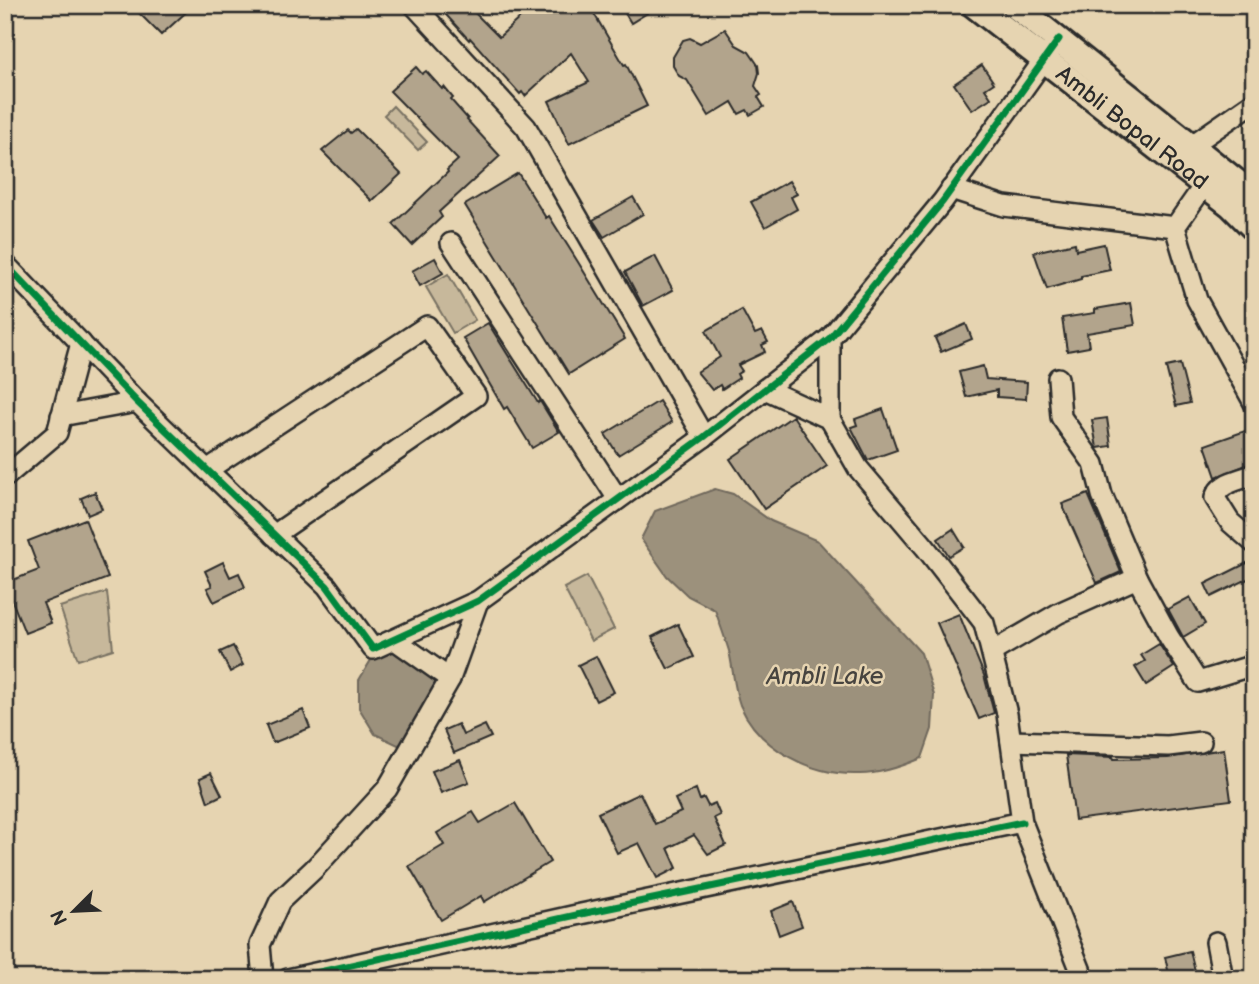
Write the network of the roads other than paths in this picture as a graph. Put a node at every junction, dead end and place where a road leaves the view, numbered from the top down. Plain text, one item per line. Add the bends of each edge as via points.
1 (414, 5) edge
2 (974, 5) edge
3 (1014, 5) edge
4 (1059, 39) junction
5 (1044, 60) junction
6 (1254, 102) edge
7 (1192, 145) junction
8 (1205, 184) junction
9 (951, 189) junction
10 (1242, 196) edge
11 (1175, 227) junction
12 (1254, 228) edge
13 (452, 243) dead end
14 (5, 264) edge
15 (830, 338) junction
16 (81, 343) junction
17 (1058, 378) dead end
18 (765, 389) junction
19 (137, 402) junction
20 (1254, 403) edge
21 (61, 416) junction
22 (830, 419) junction
23 (704, 437) junction
24 (207, 470) junction
25 (1254, 474) edge
26 (5, 477) edge
27 (618, 499) junction
28 (274, 535) junction
29 (1254, 543) edge
30 (1137, 578) junction
31 (478, 601) junction
32 (395, 640) junction
33 (992, 652) junction
34 (1254, 665) edge
35 (450, 678) junction
36 (1011, 741) junction
37 (1201, 743) dead end
38 (1023, 822) junction
39 (1216, 942) dead end
40 (264, 979) edge
41 (288, 979) edge
42 (1084, 979) edge
43 (1223, 979) edge

1 - 23 street via 526,127
2 - 5 street, Ambli Bopal Road
3 - 4 street, Ambli Bopal Road
4 - 5 street
4 - 7 street, Ambli Bopal Road
5 - 8 street, Ambli Bopal Road
5 - 9 street
6 - 7 street
7 - 10 street, Ambli Bopal Road
8 - 10 street, Ambli Bopal Road
8 - 11 street
9 - 11 street via 1004,206
9 - 15 street
10 - 12 street, Ambli Bopal Road
11 - 20 street via 1197,300
13 - 27 street
14 - 16 street
15 - 18 street
15 - 22 street
16 - 19 street
16 - 21 street
17 - 30 street via 1061,417 1094,464
18 - 22 street
18 - 23 street
19 - 21 street
19 - 24 street
21 - 26 street via 57,433
22 - 33 street via 858,468 984,623
23 - 27 street
24 - 28 street
24 - 28 street via 427,326 476,396
25 - 29 street via 1223,486 1215,498 1230,522
27 - 31 street
28 - 32 street via 327,586 373,649
30 - 33 street via 1059,613
30 - 34 street via 1198,682
31 - 32 street
31 - 35 street
32 - 35 street
33 - 36 street
35 - 40 street via 387,789 280,901 260,945
36 - 37 street
36 - 38 street
38 - 41 street
38 - 42 street
39 - 43 street

